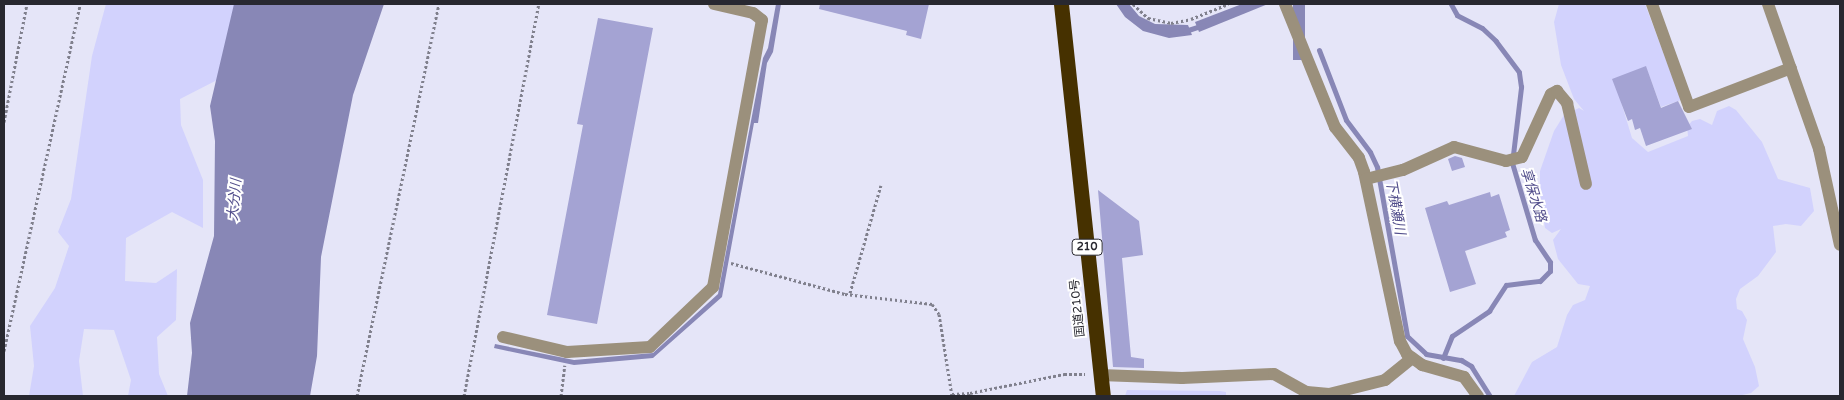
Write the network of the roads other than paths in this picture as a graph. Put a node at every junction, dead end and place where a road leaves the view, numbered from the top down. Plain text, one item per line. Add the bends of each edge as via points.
1 (714, 4) edge
2 (1054, 4) edge
3 (1060, 4) edge
4 (1652, 4) edge
5 (1768, 4) edge
6 (1286, 5) edge
7 (1791, 68) junction
8 (1072, 97) junction
9 (1366, 179) junction
10 (1586, 184) dead end
11 (1840, 245) edge
12 (503, 337) dead end
13 (1412, 358) junction
14 (1100, 376) junction
15 (1103, 396) edge
16 (1478, 396) edge

1 - 12 street via 753,13 762,20 710,291 653,345 567,352
2 - 8 highway, 国道210号 / 210
3 - 8 highway, 国道210号 / 210
4 - 7 street via 1689,106
5 - 7 street
6 - 9 street via 1336,127 1359,158
7 - 11 street via 1825,170
8 - 14 highway, 国道210号 / 210
9 - 10 street via 1403,170 1454,147 1506,161 1522,157 1551,94 1557,91 1567,103
9 - 13 street via 1396,330
13 - 14 street via 1385,380 1329,394 1307,392 1274,374 1182,378
13 - 16 street via 1426,367 1464,377
14 - 15 highway, 国道210号 / 210

